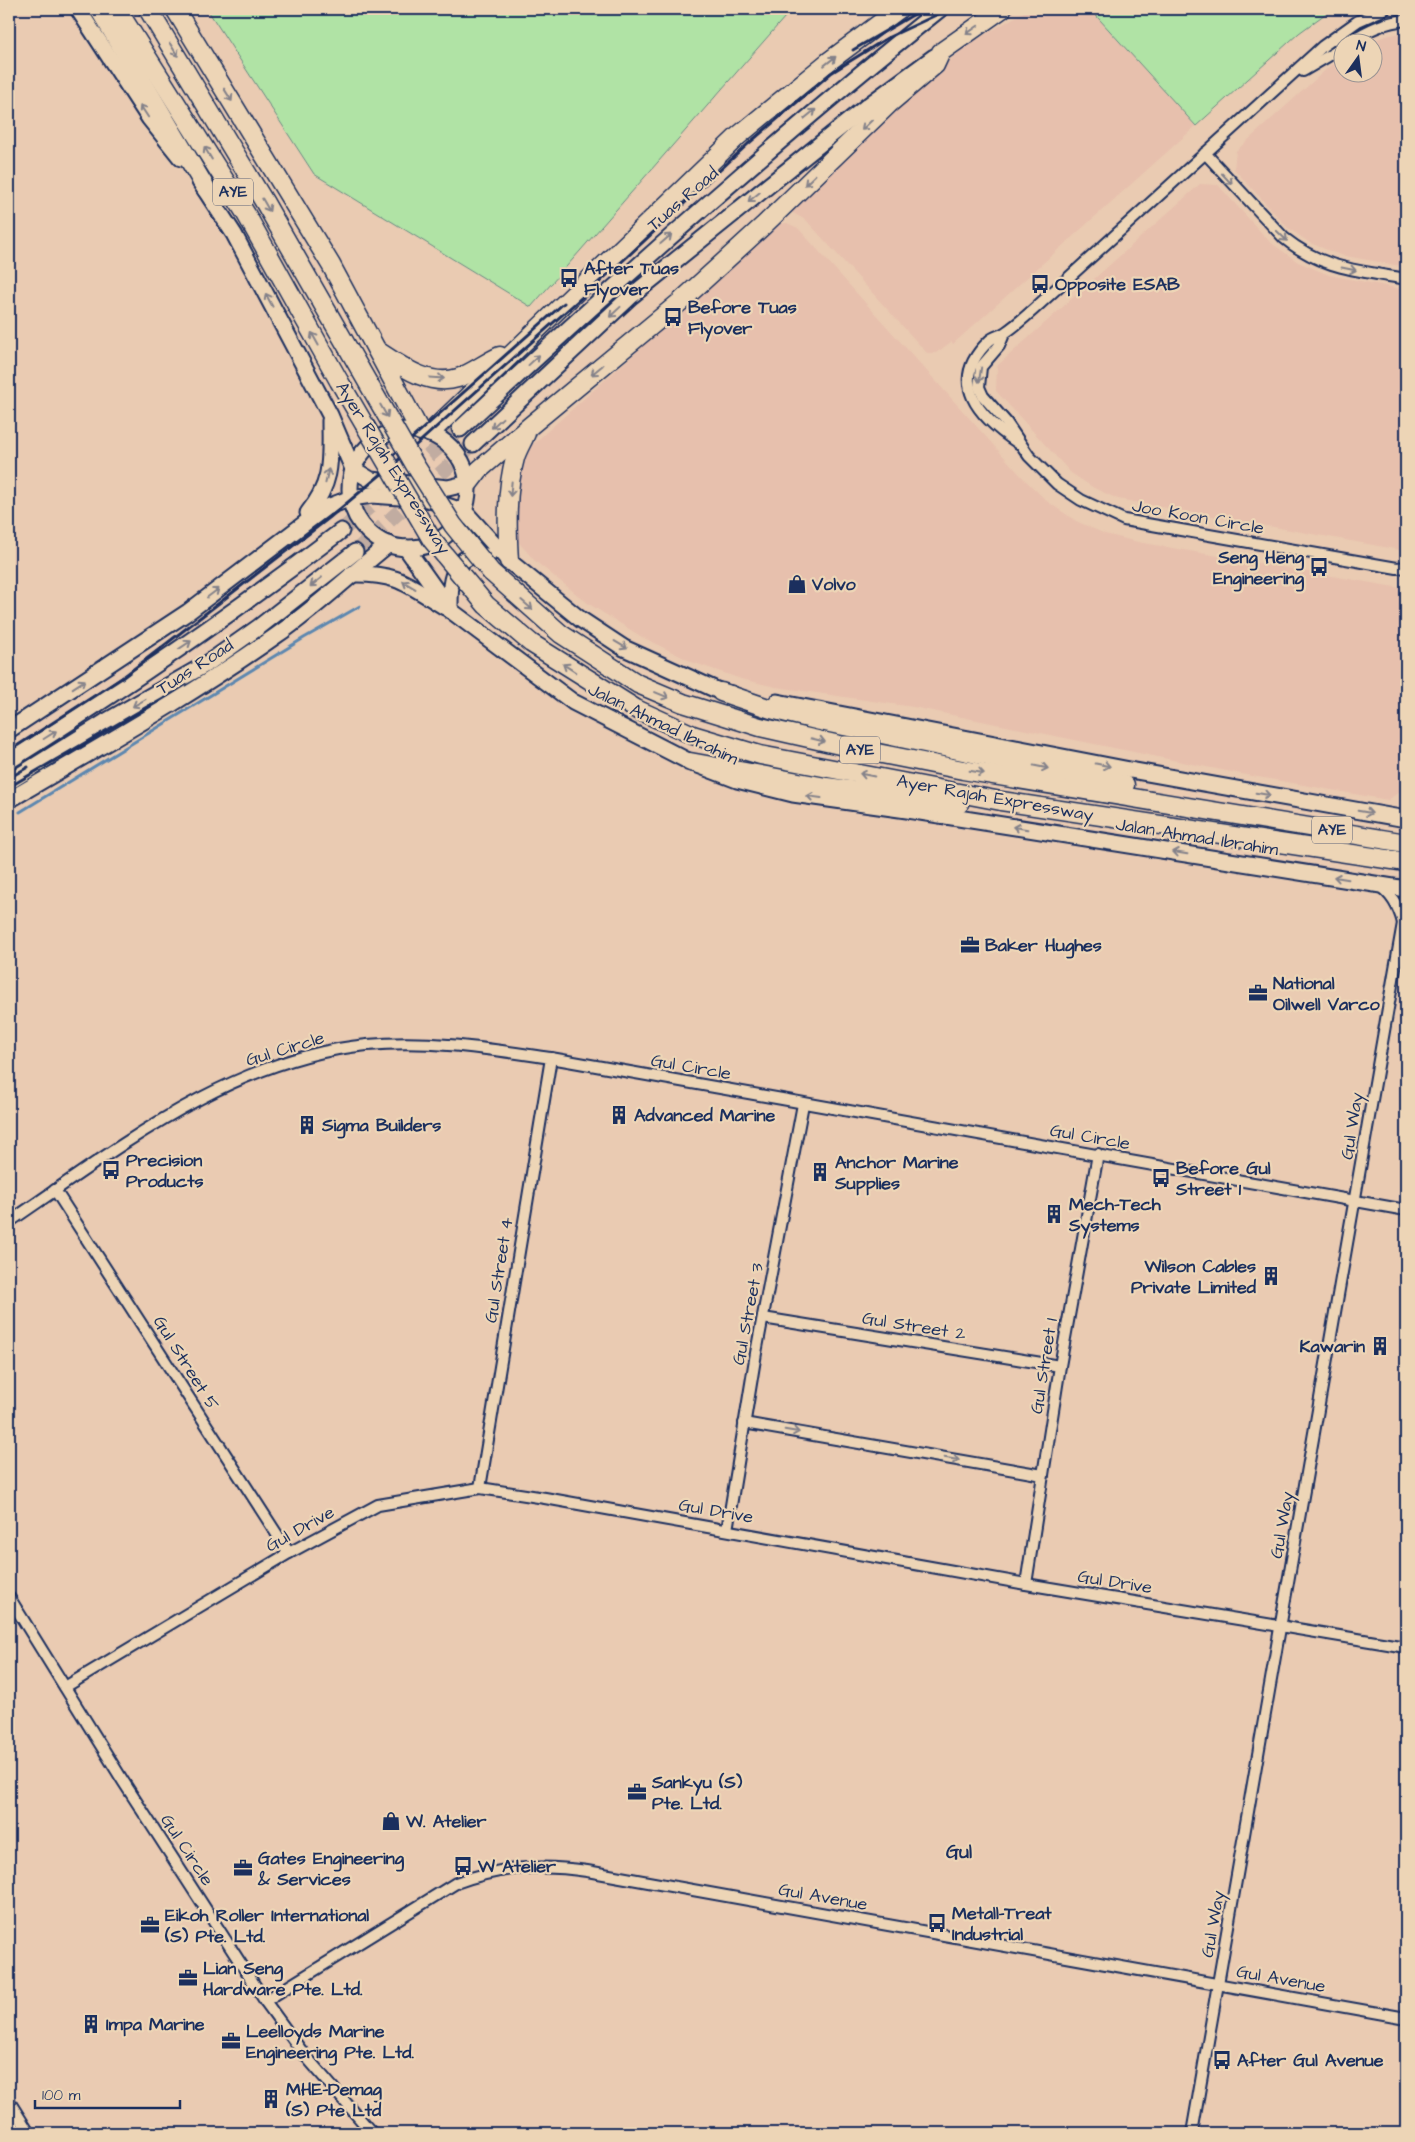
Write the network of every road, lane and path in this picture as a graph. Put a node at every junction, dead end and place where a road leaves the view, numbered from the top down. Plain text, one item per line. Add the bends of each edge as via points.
1 (78, 9) edge
2 (98, 9) edge
3 (117, 9) edge
4 (148, 9) edge
5 (175, 9) edge
6 (899, 9) edge
7 (940, 9) edge
8 (1002, 9) edge
9 (1385, 9) edge
10 (1406, 20) edge
11 (1367, 32) edge
12 (941, 52) junction
13 (1332, 54) edge
14 (1290, 78) junction
15 (1205, 153) junction
16 (207, 190) junction
17 (1406, 279) edge
18 (514, 350) junction
19 (378, 351) junction
20 (330, 415) junction
21 (530, 426) junction
22 (460, 429) tunnel mouth
23 (425, 432) junction
24 (473, 444) tunnel mouth
25 (353, 469) junction
26 (469, 483) junction
27 (351, 498) junction
28 (464, 512) junction
29 (341, 531) tunnel mouth
30 (280, 544) junction
31 (388, 544) junction
32 (406, 548) junction
33 (355, 552) tunnel mouth
34 (509, 561) junction
35 (1401, 567) edge
36 (1406, 573) edge
37 (352, 574) junction
38 (450, 610) junction
39 (721, 692) junction
40 (9, 730) edge
41 (9, 761) edge
42 (690, 762) junction
43 (9, 782) edge
44 (9, 800) edge
45 (1001, 801) junction
46 (1406, 809) edge
47 (1388, 816) junction
48 (1271, 819) junction
49 (1406, 819) edge
50 (1406, 843) edge
51 (1406, 862) edge
52 (1375, 883) junction
53 (1406, 889) edge
54 (1405, 920) edge
55 (551, 1058) junction
56 (803, 1104) junction
57 (1098, 1154) junction
58 (56, 1190) junction
59 (1356, 1201) junction
60 (1406, 1210) edge
61 (9, 1222) edge
62 (762, 1318) junction
63 (1060, 1366) junction
64 (744, 1423) junction
65 (1043, 1475) junction
66 (480, 1488) junction
67 (727, 1530) junction
68 (289, 1553) junction
69 (1026, 1584) junction
70 (9, 1597) edge
71 (1281, 1626) junction
72 (1406, 1646) edge
73 (65, 1687) junction
74 (1219, 1985) junction
75 (265, 2001) junction
76 (1406, 2018) edge
77 (9, 2100) edge
78 (29, 2133) edge
79 (372, 2133) edge
80 (1192, 2133) edge

16 -> 1 main road via 149,118
2 - 16 highway
45 -> 3 highway, Ayer Rajah Expressway / AYE, bridge via 760,755 693,735 636,709 530,643 486,605 432,540 246,214
4 -> 48 highway, Ayer Rajah Expressway / AYE, bridge via 260,194 415,465 454,525 491,572 561,634 638,684 682,704 760,727 963,770
5 -> 19 highway via 321,249
18 -> 6 highway via 738,136
22 -> 7 main road, Tuas Road via 614,284 773,145
8 -> 12 highway
9 - 14 street, Joo Koon Circle via 1342,31
10 - 11 street
12 -> 21 highway via 935,66 889,104 680,302
12 -> 24 main road via 866,107 630,298
13 - 14 street, Joo Koon Circle
14 - 15 street, Joo Koon Circle
15 -> 17 street via 1299,250 1319,261
15 - 35 street, Joo Koon Circle via 1004,334 991,339 973,359 968,372 969,392 998,430 1018,443 1057,484 1081,500 1124,520
20 -> 16 main road via 234,234
19 -> 18 highway via 408,370 433,379 458,378
18 - 23 highway
19 - 23 highway
20 - 25 main road
30 -> 20 main road via 321,498 330,456
21 - 26 highway
21 -> 34 highway via 515,457 508,534
23 - 25 main road via 406,430 380,438 364,451
23 - 26 main road via 444,441 456,452
25 - 26 main road via 370,480 448,488
25 - 27 main road
26 - 28 main road
27 - 28 main road via 372,495 427,499
27 - 30 main road via 325,508
27 - 31 main road via 354,510 368,531
28 - 32 main road via 458,523 439,541
28 - 34 main road
41 -> 29 main road, Tuas Road via 88,712 254,598
40 -> 30 main road via 188,612
31 - 32 main road
31 - 37 main road, Tuas Road
32 - 38 main road, Jalan Ahmad Ibrahim
33 -> 43 main road, Tuas Road via 259,628 208,663
34 - 38 main road via 489,556 468,557 452,578
34 -> 39 main road via 580,619 624,648
35 - 36 street, Joo Koon Circle
38 -> 37 main road via 399,579 377,574
37 - 44 main road, Tuas Road via 279,634 239,661 168,707
38 - 42 main road, Jalan Ahmad Ibrahim via 573,702
39 -> 47 main road
39 -> 48 highway via 820,721 1115,782
42 - 45 highway via 826,787 953,803 983,805
52 -> 42 main road, Jalan Ahmad Ibrahim via 794,794 737,780
45 - 51 highway, Ayer Rajah Expressway / AYE
46 - 47 street
47 - 49 main road
48 - 50 highway, Ayer Rajah Expressway / AYE
52 - 53 main road, Jalan Ahmad Ibrahim
52 - 54 street, Gul Way via 1386,890
54 - 59 street, Gul Way
55 - 56 street, Gul Circle
55 - 58 street, Gul Circle via 454,1044 408,1043 366,1045 291,1061 209,1093
55 - 66 street, Gul Street 4
56 - 57 street, Gul Circle
56 - 62 street, Gul Street 3
57 - 59 street, Gul Circle
57 - 63 street, Gul Street 1
58 - 61 street, Gul Circle
58 - 68 street, Gul Street 5
59 - 60 street, Gul Circle
59 - 71 street, Gul Way
62 - 63 street, Gul Street 2
62 - 64 street, Gul Street 3
63 - 65 street, Gul Street 1
64 -> 65 street
64 - 67 street, Gul Street 3
65 - 69 street, Gul Street 1
66 - 67 street, Gul Drive
66 - 68 street, Gul Drive via 378,1505
67 - 69 street, Gul Drive
68 - 73 street, Gul Drive
69 - 71 street, Gul Drive
70 - 73 street, Gul Circle
71 - 72 street, Gul Drive
71 - 74 street, Gul Way
73 - 75 street, Gul Circle
74 - 75 street, Gul Avenue via 587,1871 523,1867 479,1874 456,1883
74 - 76 street, Gul Avenue
74 - 80 street, Gul Way
75 - 79 street, Gul Circle via 303,2053
77 - 78 street

